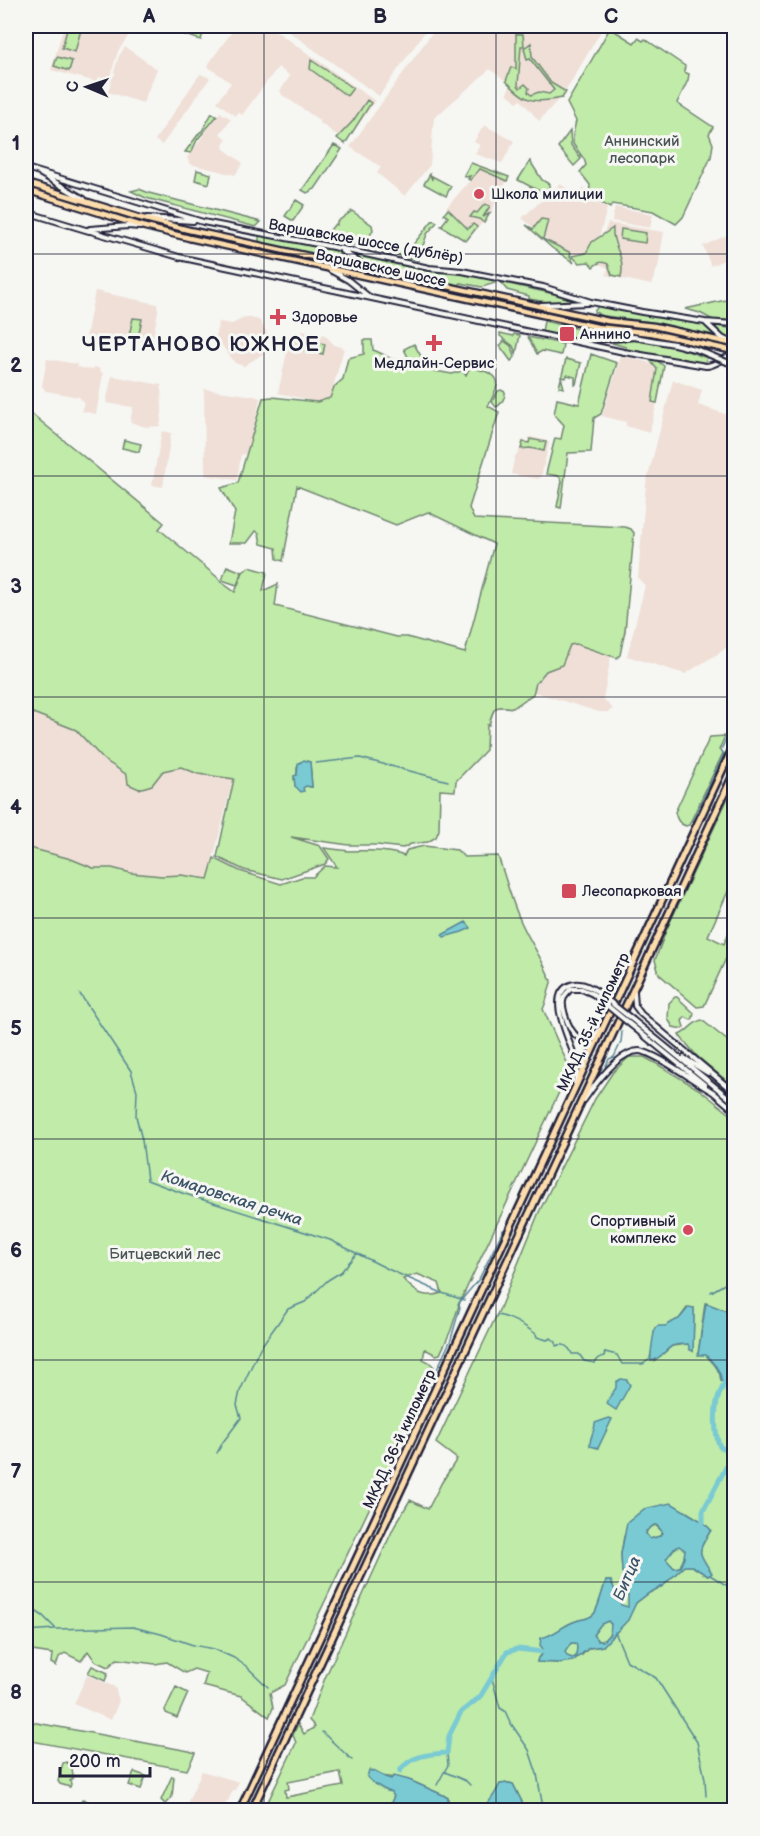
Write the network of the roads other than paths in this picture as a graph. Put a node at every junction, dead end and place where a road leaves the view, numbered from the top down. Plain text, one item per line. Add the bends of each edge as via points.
1 (26, 168) edge
2 (35, 171) junction
3 (26, 183) edge
4 (26, 190) edge
5 (90, 202) junction
6 (26, 212) edge
7 (137, 217) junction
8 (203, 222) junction
9 (145, 227) junction
10 (87, 230) junction
11 (338, 248) junction
12 (327, 268) junction
13 (371, 270) junction
14 (373, 299) junction
15 (591, 302) junction
16 (528, 303) junction
17 (705, 322) junction
18 (735, 324) edge
19 (571, 341) junction
20 (734, 344) edge
21 (735, 352) edge
22 (735, 365) edge
23 (735, 745) edge
24 (735, 773) edge
25 (635, 988) junction
26 (594, 992) junction
27 (606, 1021) junction
28 (673, 1052) junction
29 (719, 1079) junction
30 (713, 1092) junction
31 (735, 1092) edge
32 (569, 1101) junction
33 (735, 1102) edge
34 (735, 1110) edge
35 (578, 1111) junction
36 (508, 1233) joint
37 (518, 1238) joint
38 (240, 1810) edge
39 (252, 1810) edge

1 - 2 main road, Варшавское шоссе (дублёр)
2 - 5 main road
2 - 8 main road, Варшавское шоссе (дублёр)
3 - 5 main road, Варшавское шоссе
4 - 9 main road, Варшавское шоссе
5 - 7 main road, Варшавское шоссе
6 - 10 main road
7 - 8 main road
7 - 13 main road, Варшавское шоссе
8 - 11 main road, Варшавское шоссе (дублёр)
9 - 10 main road
9 - 12 main road, Варшавское шоссе
10 - 14 main road via 165,254
11 - 13 main road
11 - 15 main road, Варшавское шоссе (дублёр) via 543,287
12 - 14 main road
12 - 21 main road, Варшавское шоссе via 597,327 652,333
13 - 16 main road, Варшавское шоссе
14 - 19 main road
15 - 16 main road
15 - 17 main road, Варшавское шоссе (дублёр)
16 - 20 main road, Варшавское шоссе
17 - 18 main road, Варшавское шоссе (дублёр)
17 - 20 main road
19 - 21 main road via 706,366
19 - 22 main road, bridge via 634,337 698,350
23 - 27 highway, МКАД, 35-й километр
24 - 25 highway, МКАД, 35-й километр
25 - 29 main road via 635,1006 641,1014
25 - 35 highway, МКАД, 35-й километр
26 - 27 main road via 577,988 567,992 563,1002 568,1023 582,1040 594,1037
26 - 28 main road, bridge
26 - 30 main road, bridge
26 - 32 main road via 573,984 564,988 559,999 577,1068
27 - 32 highway, МКАД, 35-й километр
28 - 29 main road
28 - 33 main road
29 - 31 main road
30 - 34 main road
30 - 35 main road via 649,1053 636,1051 619,1060 590,1091
32 - 36 highway, МКАД, 35-й километр
35 - 37 highway, МКАД, 35-й километр
36 - 38 highway, МКАД, 36-й километр
37 - 39 highway, МКАД, 36-й километр

